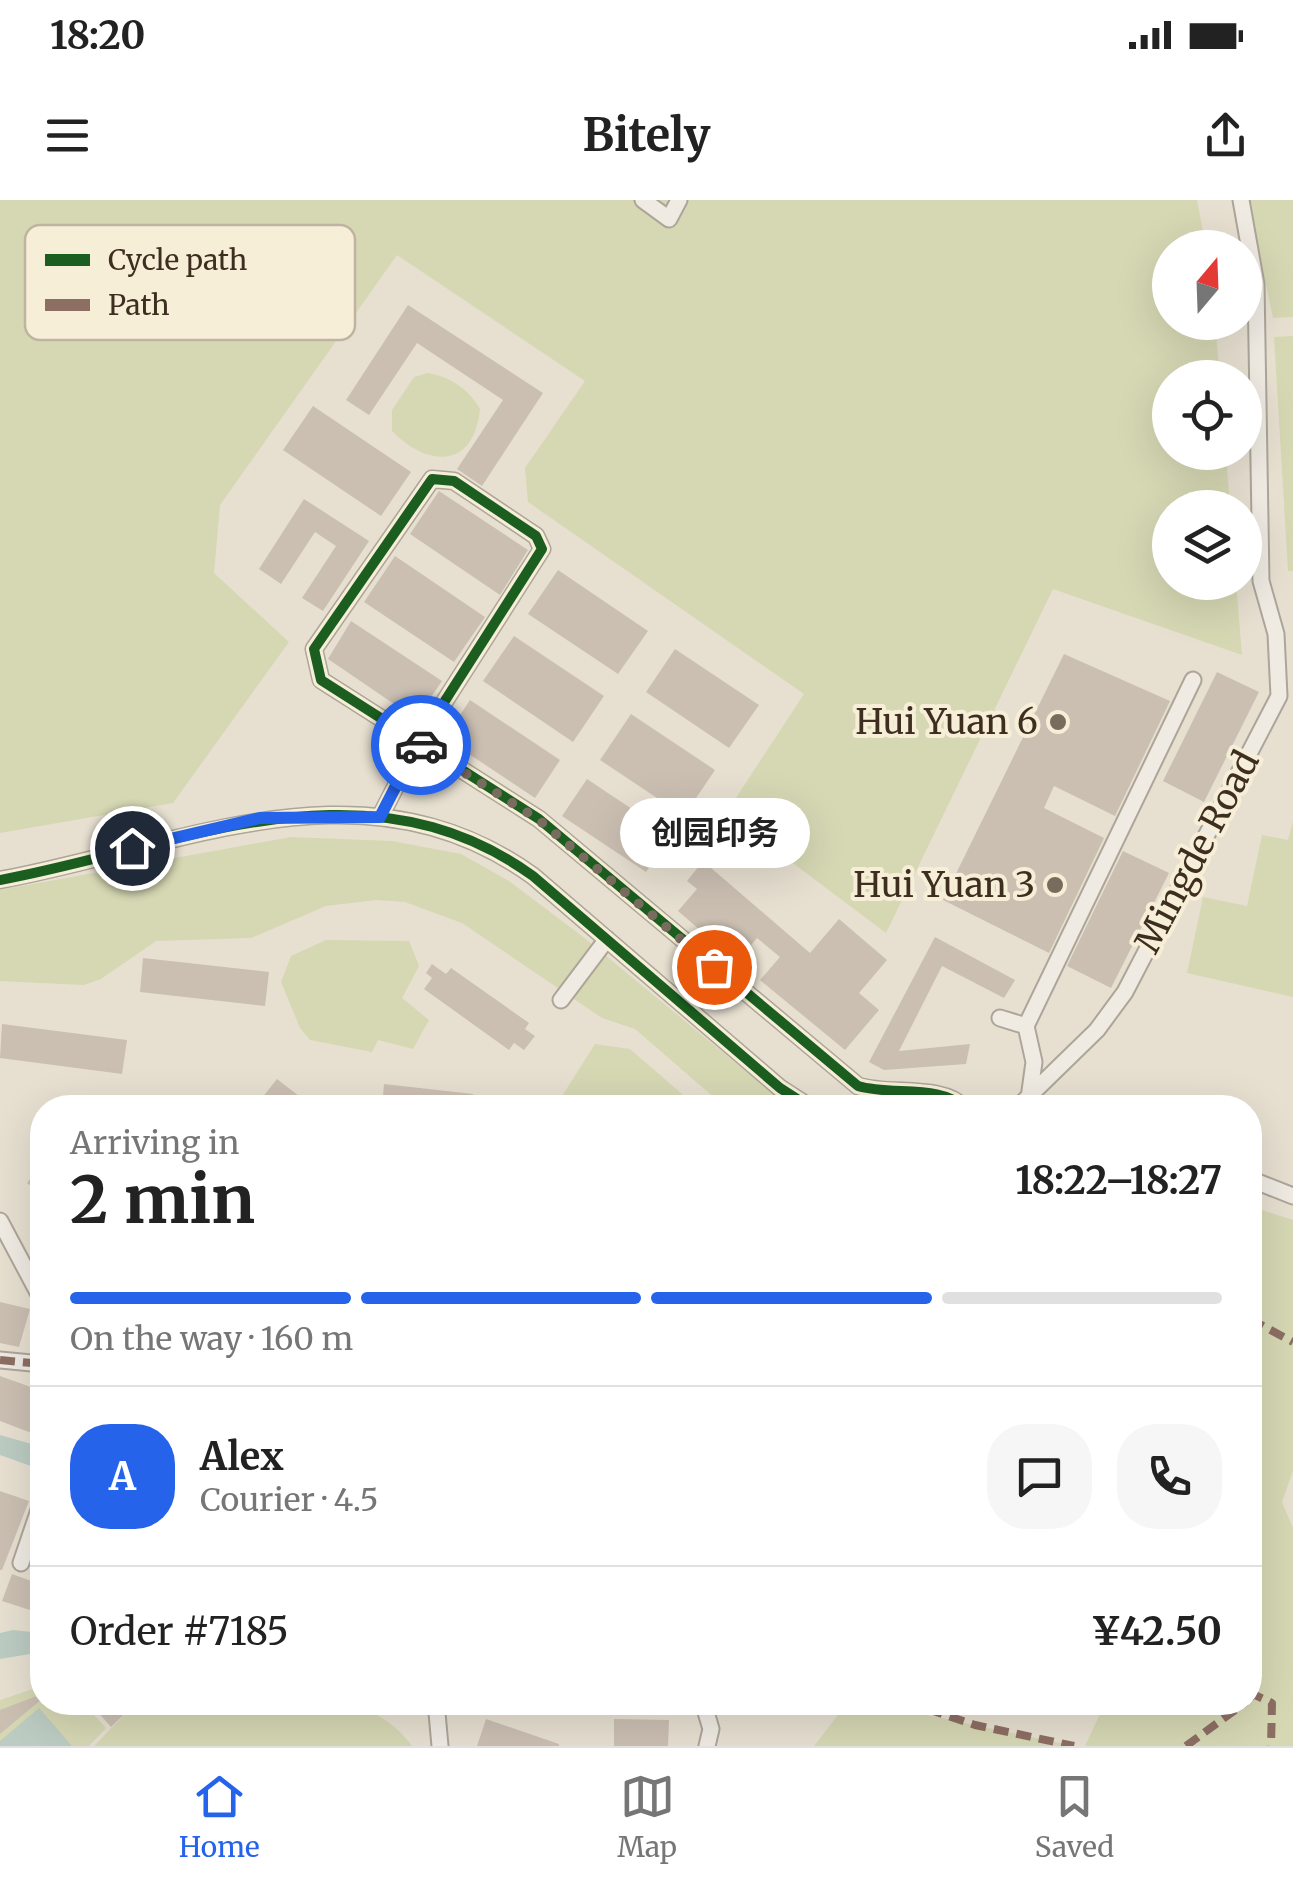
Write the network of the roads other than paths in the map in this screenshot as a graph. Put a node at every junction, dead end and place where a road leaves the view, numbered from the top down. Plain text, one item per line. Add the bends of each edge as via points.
1 (643, 200) edge
2 (680, 200) edge
3 (1241, 200) edge
4 (1193, 680) dead end
5 (418, 743) junction
6 (380, 817) junction
7 (0, 880) edge
8 (607, 939) junction
9 (561, 1000) dead end
10 (1000, 1018) dead end
11 (1026, 1026) junction
12 (791, 1095) edge
13 (945, 1095) edge
14 (1025, 1095) edge
15 (1031, 1095) edge
16 (1262, 1184) edge
17 (1293, 1196) edge
18 (0, 1221) edge
19 (30, 1277) edge
20 (0, 1360) edge
21 (30, 1363) edge
22 (30, 1536) edge
23 (21, 1563) dead end
24 (437, 1715) edge
25 (707, 1715) edge
26 (440, 1746) edge
27 (708, 1746) edge

1 - 2 street via 669,219
3 - 15 street, Mingde Road via 1256,284 1261,581 1276,634 1279,696 1124,992 1097,1030
4 - 11 street
5 - 5 street via 542,549 536,536 454,481 432,479 314,648 321,680
5 - 6 street
5 - 13 street via 539,820 858,1086
6 - 7 street via 238,822
6 - 8 street via 442,829 494,850
8 - 9 street
8 - 12 street
10 - 11 street
11 - 14 street via 1034,1062
16 - 17 street
18 - 19 street
20 - 21 street
22 - 23 street
24 - 26 street
25 - 27 street

